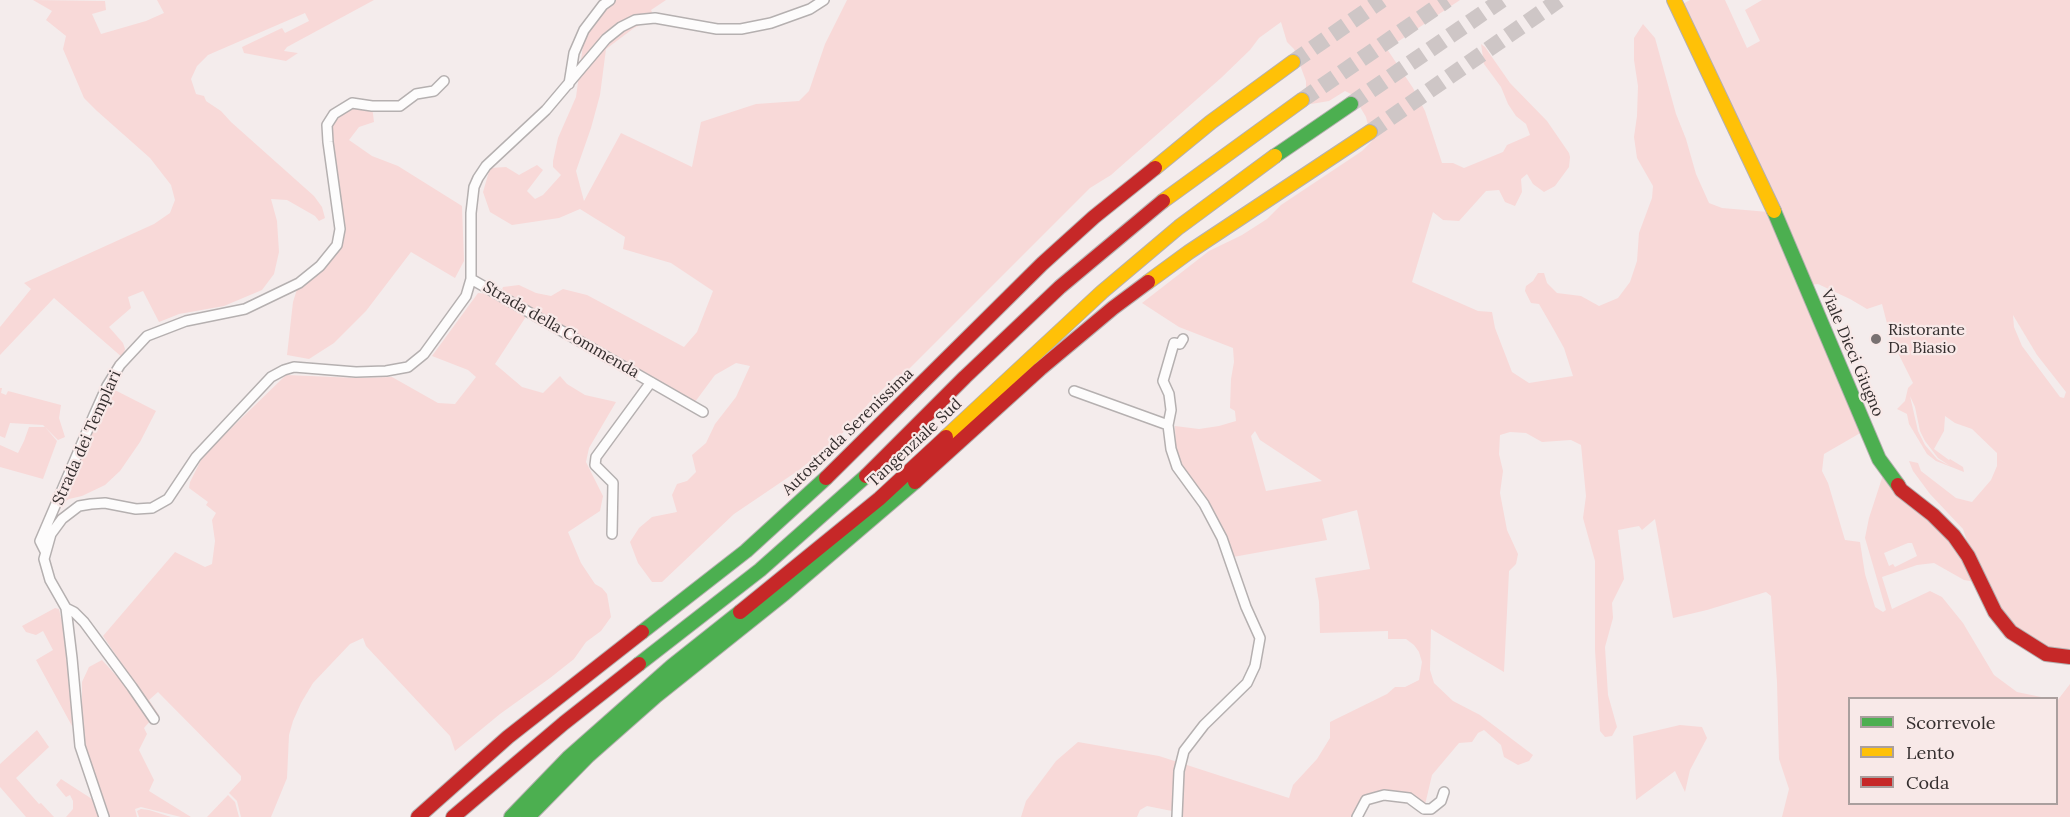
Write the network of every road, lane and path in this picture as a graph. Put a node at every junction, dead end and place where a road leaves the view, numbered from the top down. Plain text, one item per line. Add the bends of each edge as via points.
1 (610, 0) edge
2 (824, 0) edge
3 (1674, 0) edge
4 (1293, 62) tunnel mouth
5 (444, 81) dead end
6 (568, 85) junction
7 (1302, 100) tunnel mouth
8 (1352, 104) tunnel mouth
9 (1370, 132) tunnel mouth
10 (471, 279) junction
11 (1183, 339) dead end
12 (651, 382) junction
13 (1074, 391) dead end
14 (703, 412) dead end
15 (1168, 425) junction
16 (612, 534) dead end
17 (45, 551) junction
18 (66, 608) junction
19 (2070, 657) edge
20 (154, 719) dead end
21 (566, 776) junction
22 (1444, 792) dead end
23 (104, 817) edge
24 (418, 817) edge
25 (453, 817) edge
26 (511, 817) edge
27 (528, 817) edge
28 (537, 817) edge
29 (1177, 817) edge
30 (1357, 817) edge

1 - 6 street via 584,30 574,52
2 - 6 street, Strada della Commenda via 771,23 741,29 717,29 655,18 635,20 606,39
3 - 19 main road, Viale Dieci Giugno via 1785,233 1879,459 1901,490 1954,536 1995,612 2012,632 2046,654
4 - 24 main road, Autostrada Serenissima via 1211,122 1094,217 848,458 746,551 508,737
5 - 17 street, Strada dei Templari via 434,91 416,94 400,106 352,104 334,114 327,125 340,229 337,245 320,266 299,283 245,309 186,321 147,336 120,365 98,405 40,541
6 - 10 street, Strada della Commenda via 478,178 471,213
7 - 25 main road via 1111,243 965,377 861,481 760,570 564,723
8 - 26 main road, Tangenziale Sud via 1179,226 1102,292 879,499 600,729
9 - 21 main road, Tangenziale Sud via 1189,252 1113,308 885,508 656,696
10 - 12 street, Strada della Commenda
10 - 17 street, Strada della Commenda via 466,296 441,332 408,367 356,372 294,367 284,370 272,377 196,457 168,499 152,508 105,504 79,507 62,519
11 - 15 street via 1174,344 1163,381 1171,410
12 - 14 street, Strada della Commenda
12 - 16 street, Strada della Commenda via 596,457 595,465 613,483
13 - 15 street
15 - 29 street via 1177,467 1222,538 1260,638 1247,683 1184,751
17 - 18 street via 50,580
18 - 20 street via 89,630
18 - 23 street via 80,746
21 - 27 main road, Tangenziale Sud
21 - 28 main road
22 - 30 street via 1441,801 1431,809 1424,809 1408,798 1384,795 1366,800

